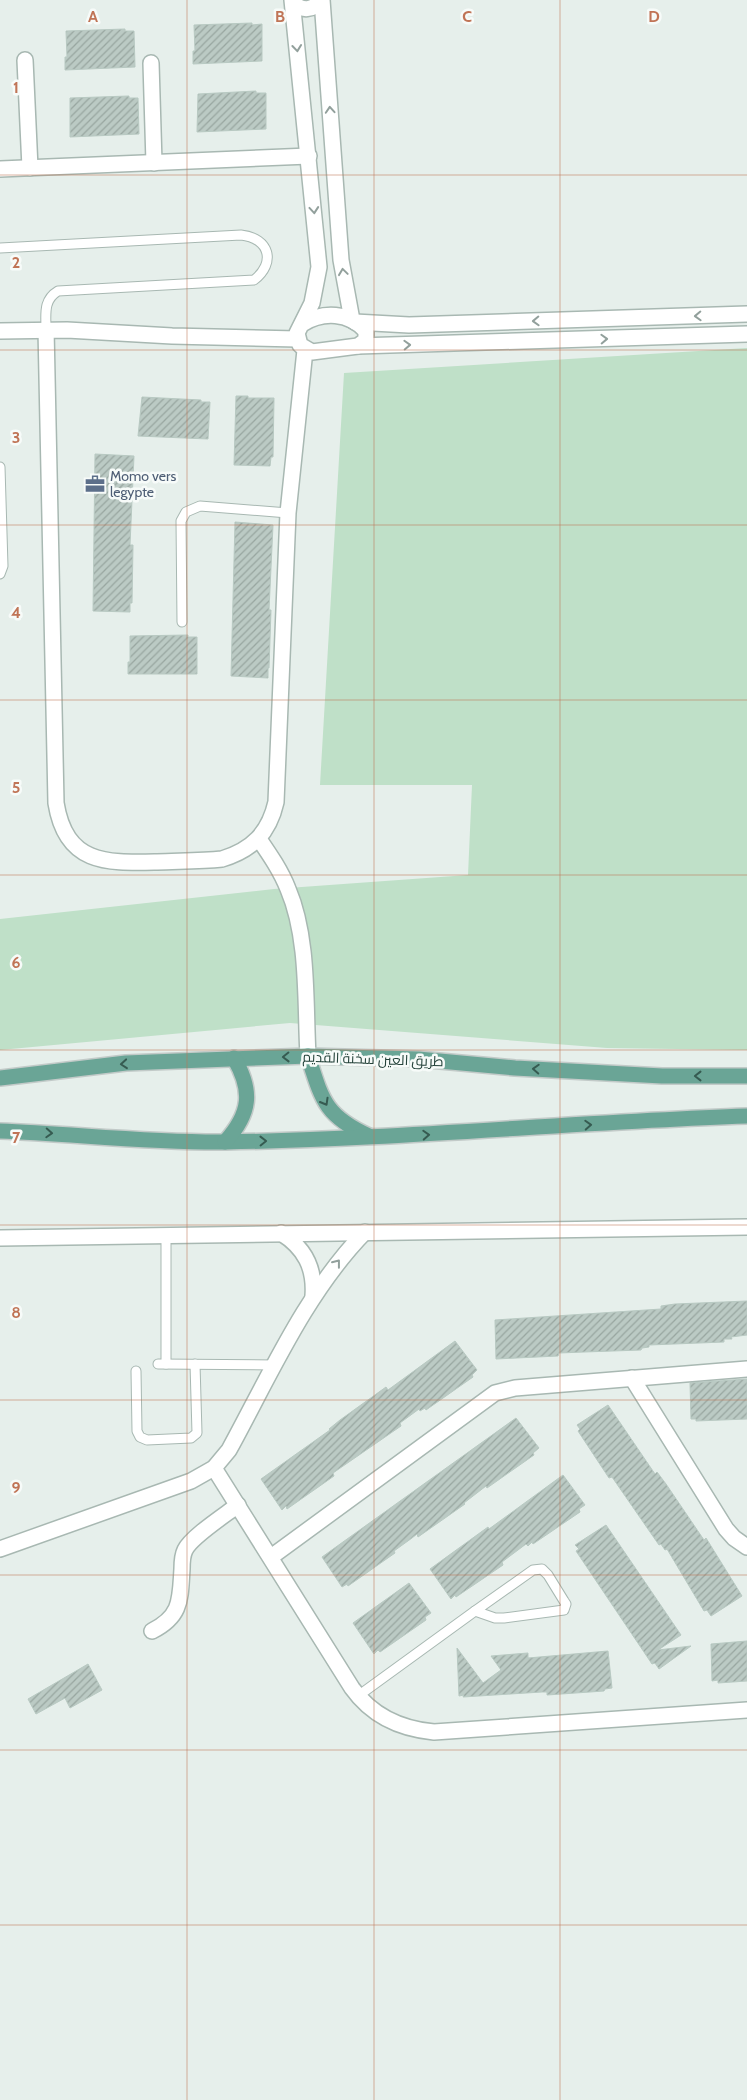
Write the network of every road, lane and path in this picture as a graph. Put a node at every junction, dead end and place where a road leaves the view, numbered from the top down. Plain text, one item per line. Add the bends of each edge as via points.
1 (322, 0) edge
2 (292, 2) edge
3 (25, 60) dead end
4 (151, 63) dead end
5 (309, 156) junction
6 (154, 163) junction
7 (30, 168) junction
8 (0, 169) edge
9 (0, 248) edge
10 (747, 314) edge
11 (354, 321) junction
12 (46, 329) junction
13 (0, 331) edge
14 (747, 334) edge
15 (301, 337) junction
16 (358, 346) junction
17 (0, 467) edge
18 (288, 513) junction
19 (0, 574) edge
20 (182, 622) dead end
21 (258, 839) junction
22 (308, 1056) junction
23 (234, 1058) junction
24 (747, 1076) edge
25 (0, 1078) edge
26 (747, 1116) edge
27 (0, 1131) edge
28 (371, 1138) junction
29 (225, 1142) junction
30 (747, 1227) edge
31 (365, 1232) junction
32 (281, 1234) junction
33 (166, 1235) junction
34 (0, 1238) edge
35 (313, 1296) junction
36 (195, 1364) junction
37 (276, 1364) junction
38 (747, 1369) edge
39 (136, 1371) dead end
40 (632, 1378) junction
41 (214, 1468) junction
42 (238, 1505) junction
43 (747, 1547) edge
44 (0, 1549) edge
45 (271, 1557) junction
46 (475, 1612) junction
47 (152, 1631) dead end
48 (358, 1696) junction
49 (747, 1710) edge

1 - 2 street via 313,8 305,9
11 -> 1 street via 341,260
2 -> 5 street
3 - 7 street
4 - 6 street
5 - 6 street
5 -> 15 street via 319,267 314,297
6 - 7 street
7 - 8 street
9 - 12 lane via 241,235 252,236 262,242 267,252 268,263 254,280 58,291 46,306
10 -> 11 street via 409,325
11 - 15 street via 340,316 319,316
11 - 16 street via 367,335 363,344
12 - 13 street
12 - 15 street via 172,336
12 - 21 street via 56,803 62,827 88,855 112,862 222,859 242,852
16 -> 14 street
15 - 16 street via 312,352
15 - 18 street
17 - 19 lane via 3,566
18 - 20 lane via 200,506 186,512 181,522
18 - 21 street via 276,802 267,828
21 - 22 street via 277,865 296,914 304,966
22 -> 23 main road, طريق العين سخنة القديم
24 -> 22 main road, طريق العين سخنة القديم via 662,1076 418,1059
22 -> 28 main road via 323,1100 334,1115
23 -> 25 main road, طريق العين سخنة القديم via 126,1063
23 - 29 main road via 243,1074 247,1092 246,1111 238,1128
28 -> 26 main road
27 -> 29 main road
29 -> 28 main road
30 - 31 street
31 - 32 street
35 -> 31 street via 337,1262
32 - 33 street
32 - 35 street via 305,1255 313,1275
33 - 34 street
33 - 36 lane via 162,1364
35 - 37 street
36 - 37 lane
36 - 39 lane via 197,1433 192,1438 147,1440 140,1437 137,1431
37 - 41 street via 229,1450
38 - 40 street
40 - 43 street via 726,1529
40 - 45 street via 515,1388 495,1393
41 - 42 street
41 - 44 street via 191,1481
42 - 45 street
42 - 47 street via 187,1546 182,1557 179,1603 174,1615
45 - 48 street
46 - 46 lane via 537,1569 548,1575 566,1604 560,1612 513,1618 495,1618
46 - 48 lane
48 - 49 street via 376,1713 398,1725 434,1732

